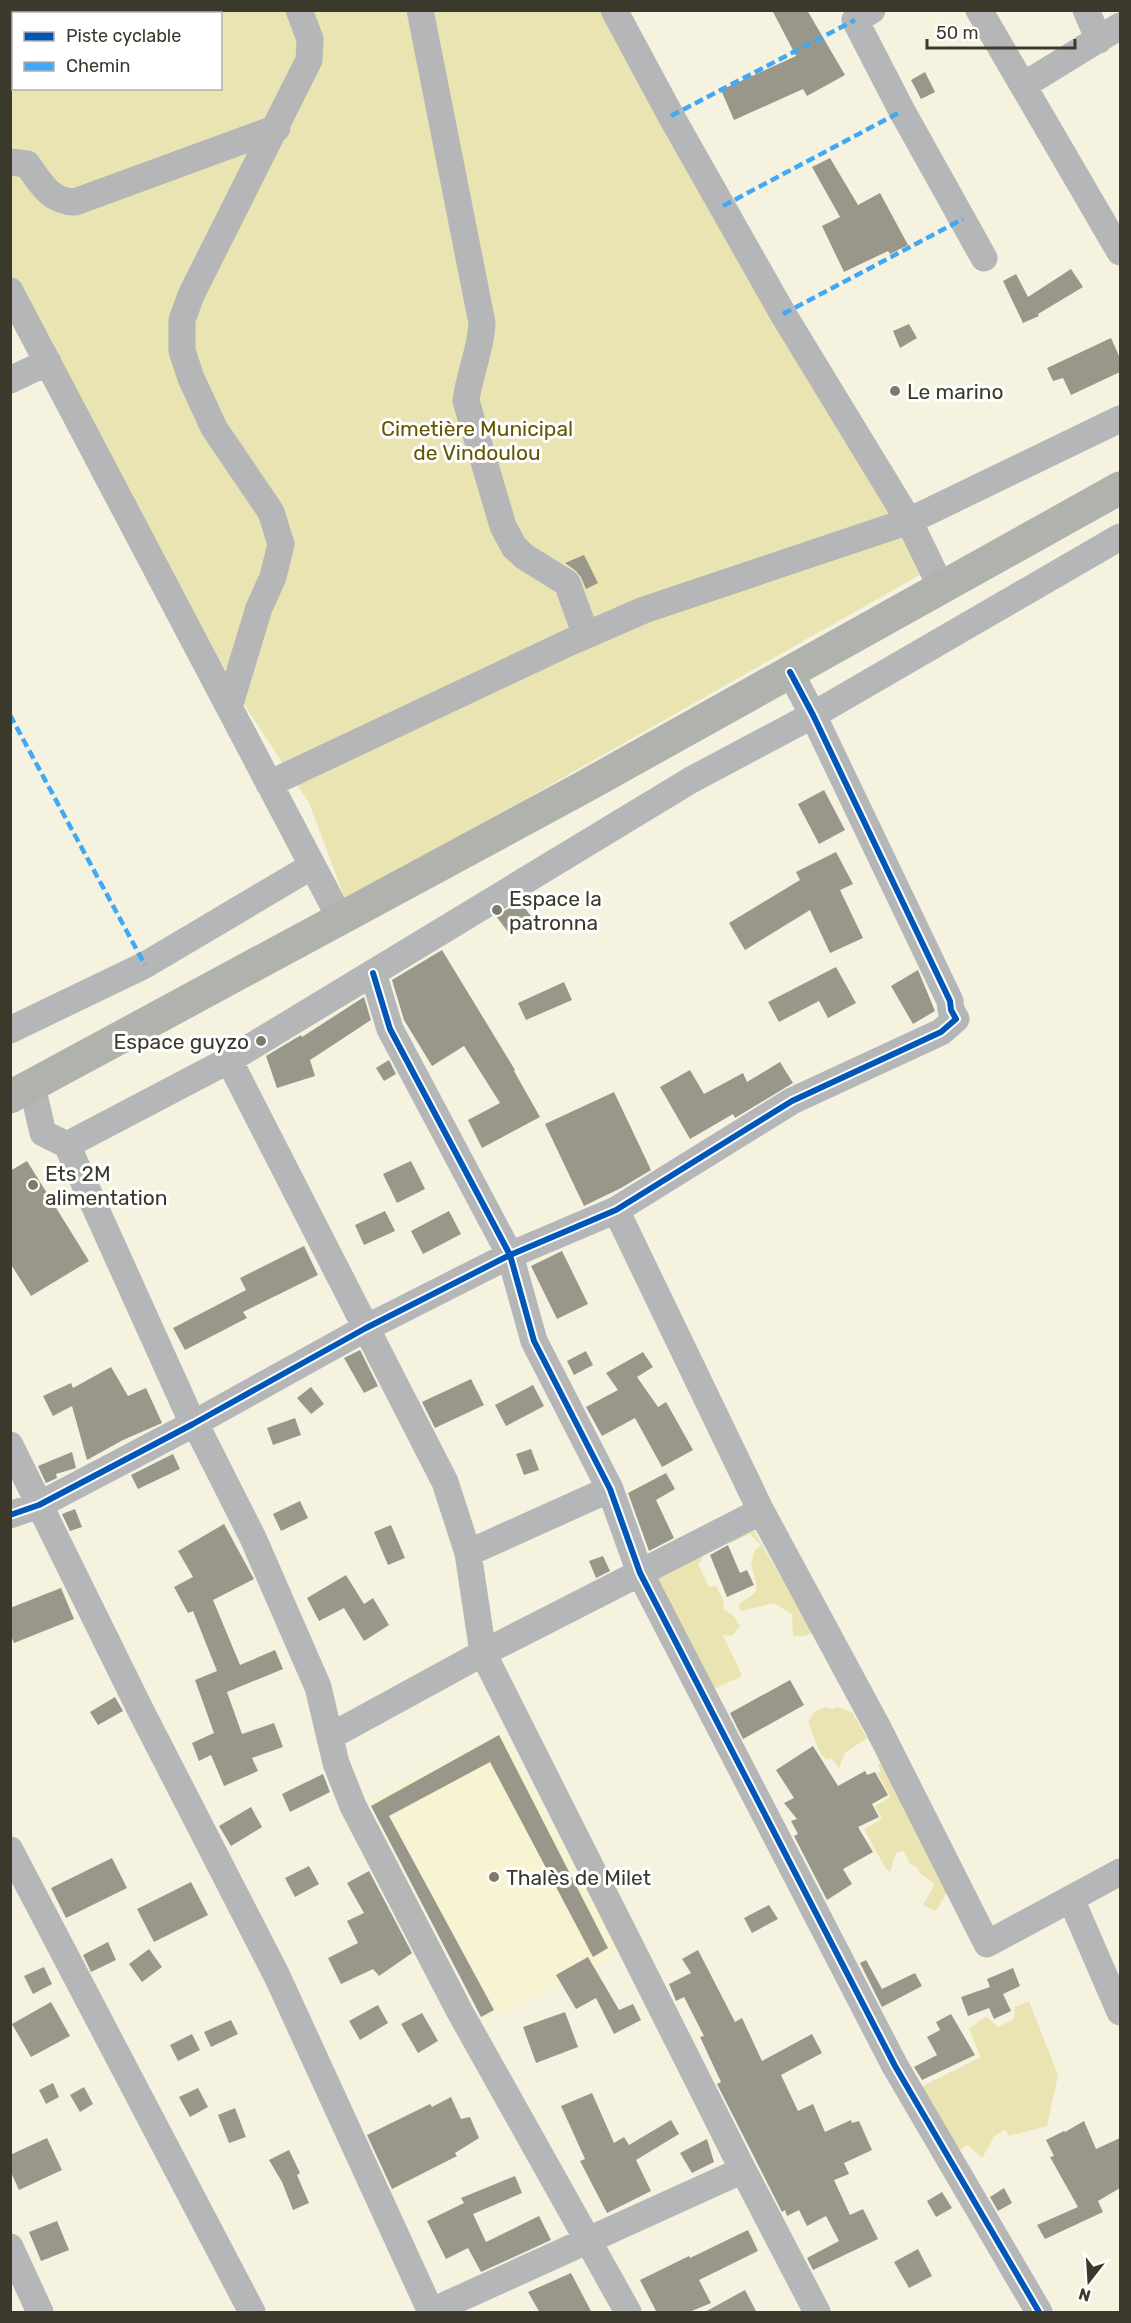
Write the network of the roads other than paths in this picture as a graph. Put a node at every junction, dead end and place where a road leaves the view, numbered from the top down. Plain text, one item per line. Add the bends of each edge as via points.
1 (299, 10) edge
2 (420, 10) edge
3 (614, 10) edge
4 (872, 10) edge
5 (979, 10) edge
6 (1086, 10) edge
7 (1110, 33) edge
8 (1024, 85) junction
9 (277, 128) junction
10 (10, 162) edge
11 (1120, 252) edge
12 (984, 258) dead end
13 (10, 291) edge
14 (48, 362) junction
15 (10, 380) edge
16 (1120, 419) edge
17 (1120, 488) edge
18 (909, 521) junction
19 (1120, 537) edge
20 (942, 589) junction
21 (586, 635) junction
22 (790, 672) junction
23 (229, 707) junction
24 (813, 715) junction
25 (269, 784) junction
26 (312, 866) junction
27 (340, 918) junction
28 (373, 973) junction
29 (10, 1030) edge
30 (229, 1060) junction
31 (21, 1091) edge
32 (67, 1145) junction
33 (616, 1210) junction
34 (510, 1254) junction
35 (366, 1328) junction
36 (193, 1424) junction
37 (10, 1445) edge
38 (610, 1489) junction
39 (39, 1505) junction
40 (761, 1511) junction
41 (10, 1515) edge
42 (468, 1553) junction
43 (640, 1573) junction
44 (483, 1653) junction
45 (331, 1736) junction
46 (10, 1850) edge
47 (1120, 1872) edge
48 (1071, 1899) junction
49 (1120, 2012) edge
50 (743, 2170) junction
51 (588, 2241) junction
52 (10, 2247) edge
53 (431, 2312) edge
54 (40, 2313) edge
55 (252, 2313) edge
56 (628, 2313) edge
57 (817, 2313) edge
58 (1039, 2313) edge

1 - 9 street via 310,39 309,60
2 - 21 street via 482,323 481,343 466,401 503,526 514,547 525,557 567,583
3 - 18 street via 783,314
4 - 12 street via 855,20
5 - 8 street
6 - 7 street
7 - 8 street
8 - 11 street
9 - 10 street via 75,202 61,201 48,191 27,164
9 - 23 street via 182,320 182,351 190,378 214,428 271,512 280,544 273,577 259,608
13 - 14 street
14 - 15 street
14 - 23 street
16 - 18 street
17 - 20 highway
18 - 20 street
18 - 21 street via 644,610
19 - 24 street
20 - 22 highway
21 - 25 street
22 - 24 street
22 - 27 highway
23 - 25 street
24 - 28 street via 691,780
24 - 33 street via 956,1019 941,1032 792,1101
25 - 26 street
26 - 27 street
26 - 29 street via 144,965
27 - 31 highway
28 - 30 street
28 - 34 street via 390,1029
30 - 32 street
30 - 35 street
31 - 32 street via 43,1133
32 - 36 street
33 - 34 street
33 - 40 street
34 - 35 street
34 - 38 street via 534,1341
35 - 36 street
35 - 42 street via 445,1482
36 - 39 street
36 - 45 street via 254,1538 318,1687
37 - 39 street
38 - 42 street
38 - 43 street
39 - 41 street
39 - 53 street via 277,1976
40 - 43 street
40 - 48 street via 877,1726 987,1944
42 - 44 street
43 - 44 street
43 - 58 street via 895,2066
44 - 45 street
44 - 50 street
45 - 51 street via 336,1763 353,1806 460,2012
46 - 55 street
47 - 48 street
48 - 49 street
50 - 51 street
50 - 57 street
51 - 53 street
51 - 56 street
52 - 54 street

